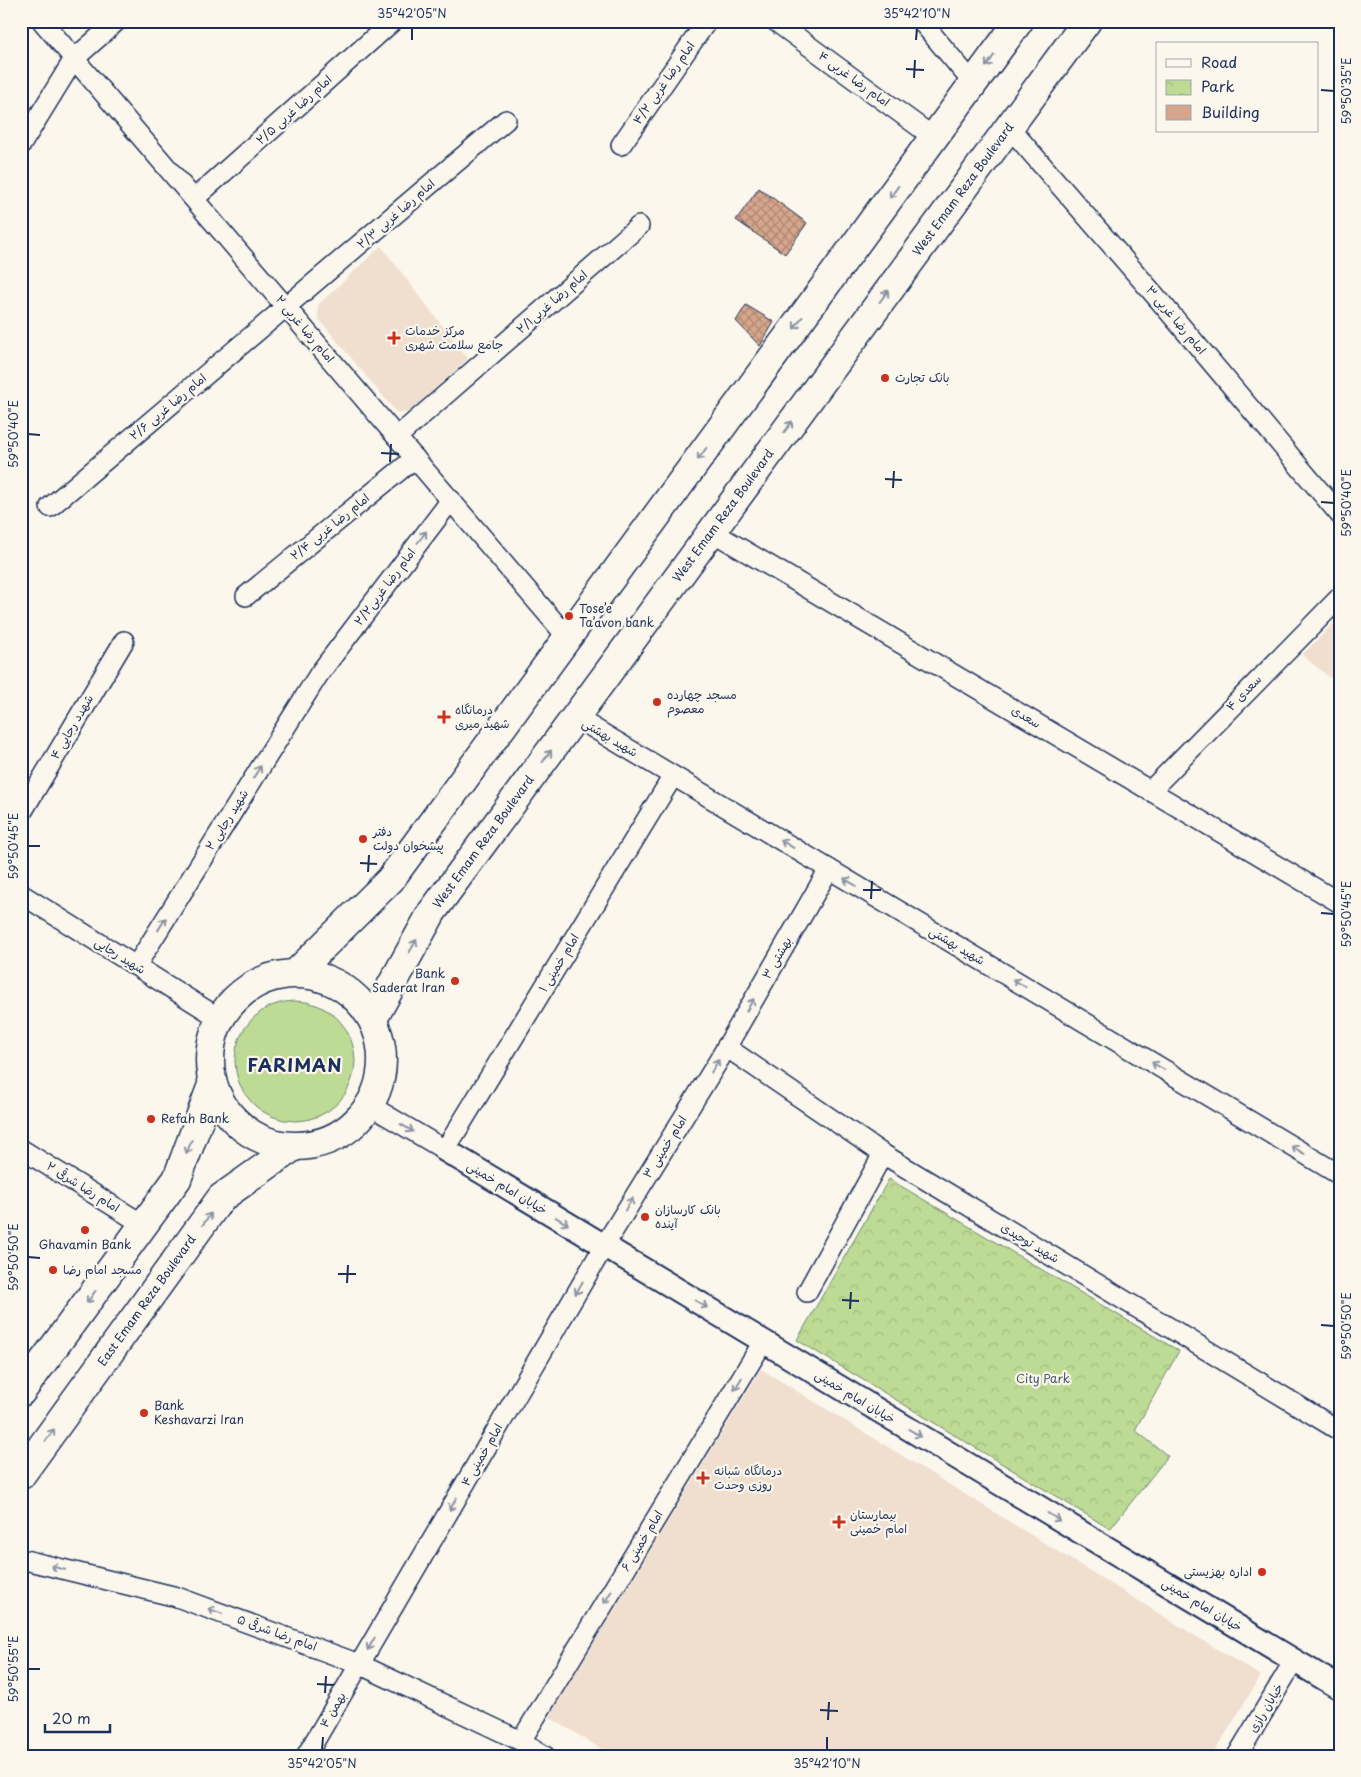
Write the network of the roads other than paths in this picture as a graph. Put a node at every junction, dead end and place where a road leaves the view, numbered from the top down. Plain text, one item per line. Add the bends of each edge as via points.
1 (42, 21) edge
2 (117, 21) edge
3 (394, 21) edge
4 (707, 21) edge
5 (775, 21) edge
6 (921, 21) edge
7 (1019, 21) edge
8 (1087, 21) edge
9 (74, 59) junction
10 (973, 83) junction
11 (506, 120) dead end
12 (1009, 127) junction
13 (933, 138) junction
14 (21, 145) edge
15 (621, 145) dead end
16 (194, 200) junction
17 (639, 226) dead end
18 (287, 308) junction
19 (397, 437) junction
20 (415, 458) junction
21 (450, 500) junction
22 (50, 507) dead end
23 (1340, 515) edge
24 (711, 532) junction
25 (246, 596) dead end
26 (1340, 598) edge
27 (568, 638) junction
28 (124, 640) dead end
29 (319, 674) joint
30 (575, 717) junction
31 (673, 776) junction
32 (1150, 791) junction
33 (21, 814) edge
34 (829, 869) junction
35 (21, 894) edge
36 (1340, 903) edge
37 (136, 966) junction
38 (296, 972) junction
39 (219, 1018) junction
40 (373, 1019) junction
41 (726, 1047) junction
42 (212, 1085) junction
43 (370, 1105) junction
44 (293, 1147) junction
45 (21, 1148) edge
46 (445, 1150) junction
47 (883, 1154) junction
48 (1340, 1175) edge
49 (144, 1225) junction
50 (604, 1246) junction
51 (807, 1292) dead end
52 (763, 1342) junction
53 (25, 1380) edge
54 (1340, 1431) edge
55 (21, 1475) edge
56 (21, 1559) edge
57 (1294, 1661) junction
58 (359, 1664) junction
59 (1340, 1688) edge
60 (521, 1741) junction
61 (306, 1756) edge
62 (545, 1756) edge
63 (1237, 1756) edge

1 - 9 street, امام رضا غربی ۲
2 - 9 street
3 - 16 street, امام رضا غربی ۲/۵
4 - 15 street, امام رضا غربی ۴/۲
5 - 13 street, امام رضا غربی ۴
6 - 10 street
7 -> 10 main road
8 - 12 main road, West Emam Reza Boulevard
9 - 14 street
9 - 16 street, امام رضا غربی ۲
10 - 13 main road
11 - 18 street, امام رضا غربی ۲/۳
12 - 23 street, امام رضا غربی ۳
24 -> 12 main road, West Emam Reza Boulevard
13 -> 27 main road
16 - 18 street, امام رضا غربی ۲
17 - 19 street, امام رضا غربی۲/۱
18 - 19 street, امام رضا غربی ۲
18 - 22 street, امام رضا غربی ۲/۶
19 - 20 street, امام رضا غربی ۲
20 - 21 street, امام رضا غربی ۲
20 - 25 street, امام رضا غربی ۲/۴
21 - 27 street, امام رضا غربی ۲
29 -> 21 street, امام رضا غربی۲/۲
24 - 30 main road, West Emam Reza Boulevard
24 - 32 street, سعدی
26 - 32 street, سعدی ۴
27 - 38 main road via 390,880
28 - 33 street, شهدد رجایی ۴
37 -> 29 street, شهید رجایی ۲
30 - 31 street, شهید بهشتی
40 -> 30 main road, West Emam Reza Boulevard via 432,912
34 -> 31 street, شهید بهشتی
31 - 46 street, امام خمینی ۱
32 - 36 street, سعدی
41 -> 34 street, بهشتی ۳
48 -> 34 street, شهید بهشتی
35 - 37 street, شهید رجایی
37 - 39 street, شهید رجایی
38 - 39 main road via 266,977 248,988
38 - 40 main road via 327,978 354,994
39 - 42 main road via 208,1058
40 - 43 main road via 382,1048 381,1078
41 - 47 street, شهید توحیدی
50 -> 41 street, امام خمینی ۳
42 - 44 main road via 224,1109 243,1129 266,1142
42 -> 49 main road via 177,1178
43 - 44 main road via 349,1128 330,1139
43 -> 46 street, خیابان امام خمینی
55 -> 44 main road, East Emam Reza Boulevard via 221,1198
45 - 49 street, امام رضا شرقی ۲
46 -> 50 street, خیابان امام خمینی
47 - 51 street
47 - 54 street, شهید توحیدی
49 -> 53 main road
50 -> 52 street, خیابان امام خمینی
50 -> 58 street, امام خمینی ۴
52 -> 57 street, خیابان امام خمینی
52 -> 60 street, امام خمینی ۶
58 -> 56 street, امام رضا شرقی ۵ via 177,1597
57 - 59 street, خیابان امام خمینی
57 - 63 street, خیابان رازی
58 - 60 street, امام رضا شرقی ۵
58 - 61 street, بهمن ۴
60 - 62 street, امام رضا شرقی ۵

